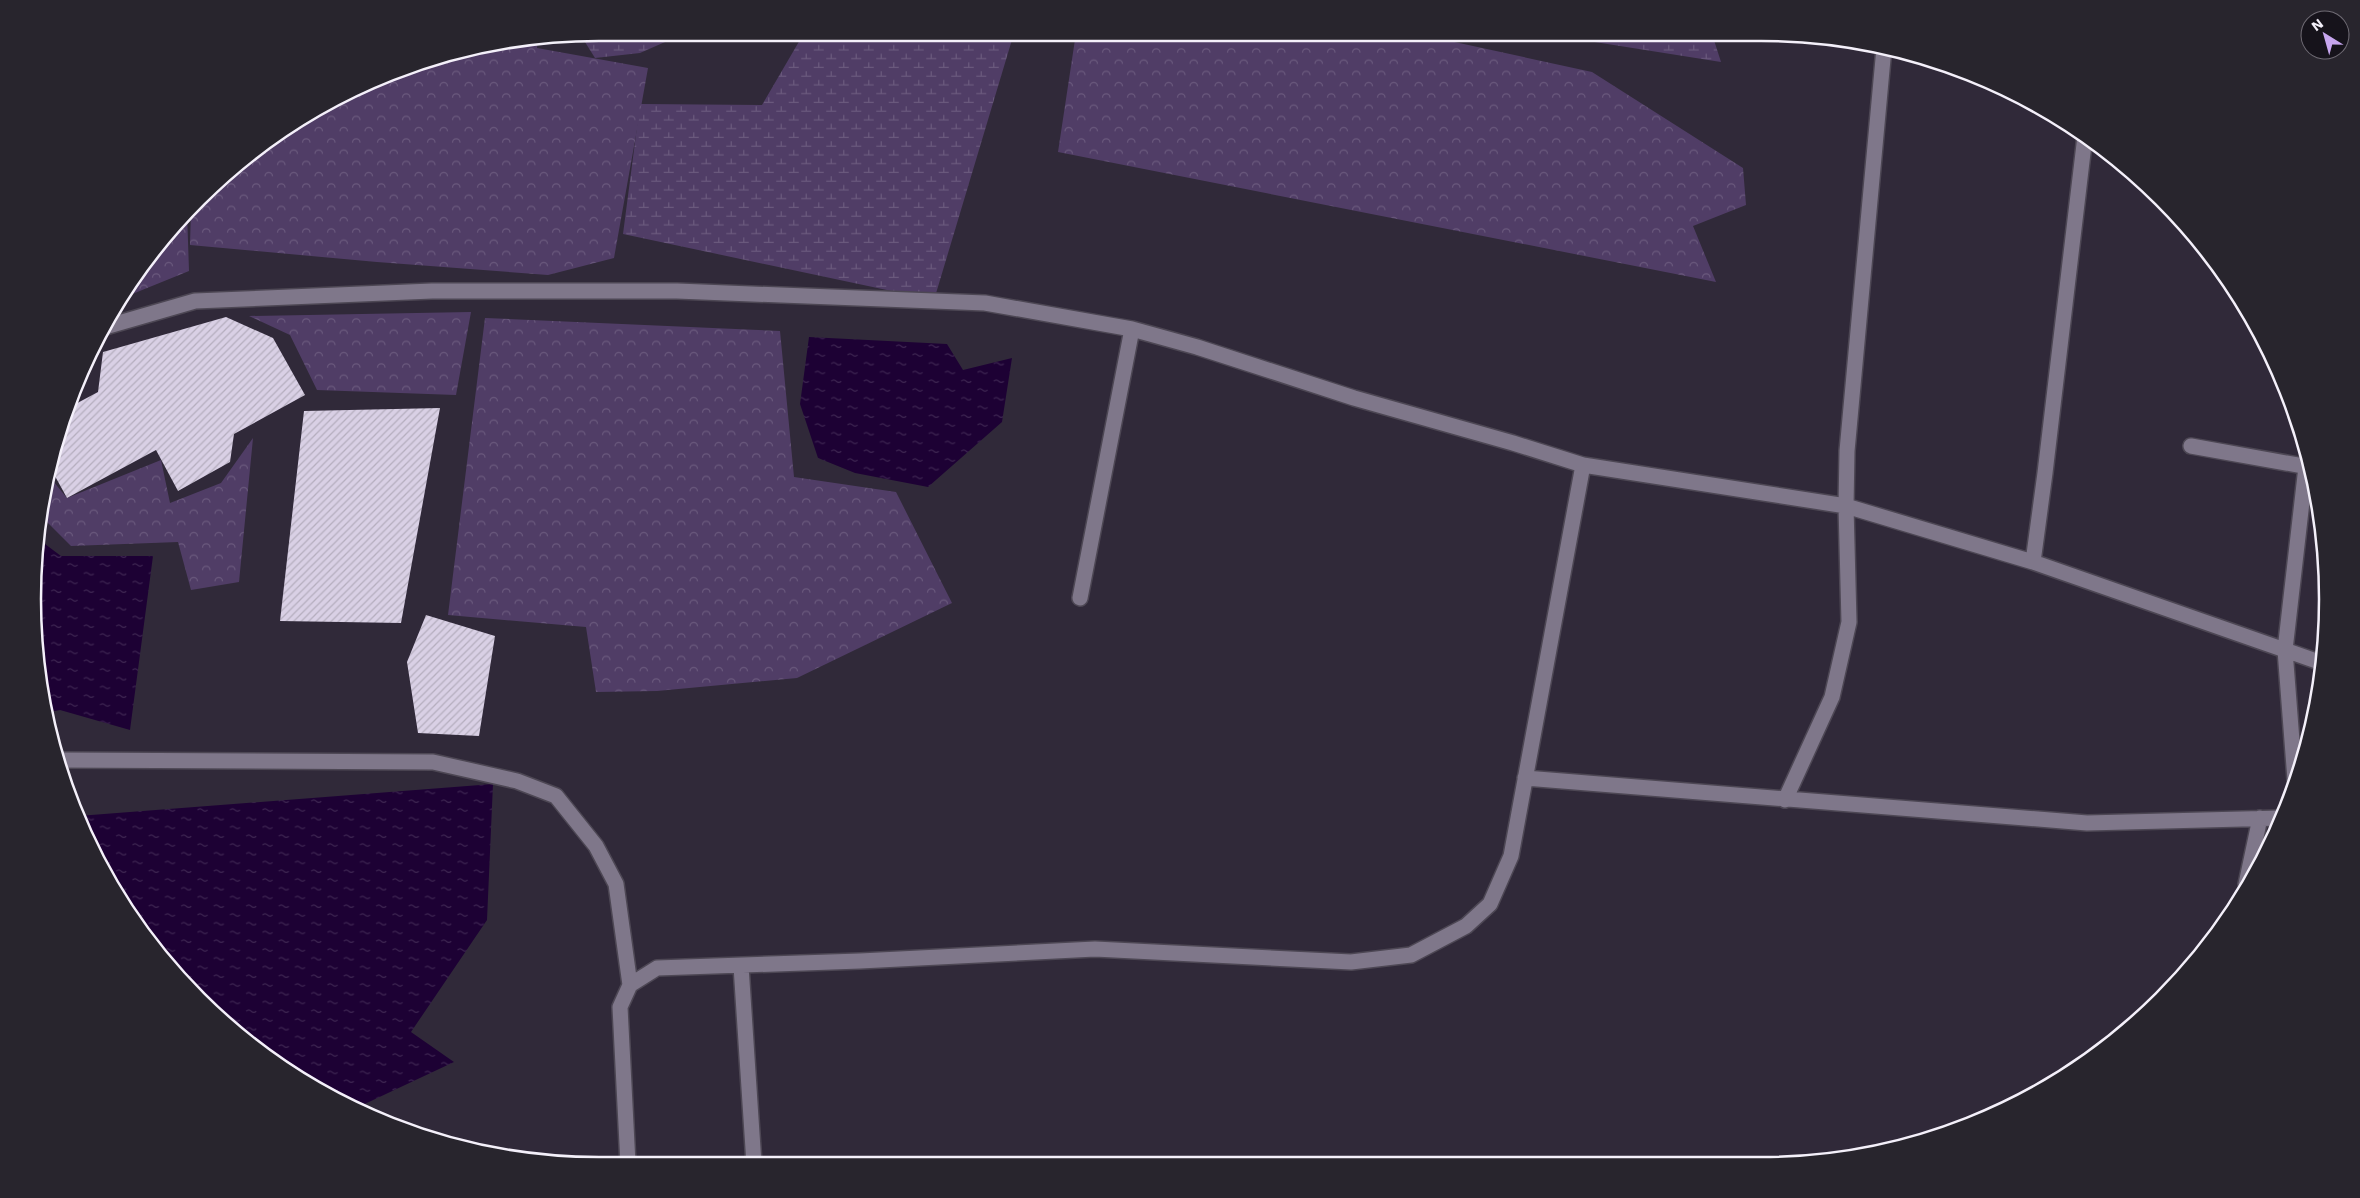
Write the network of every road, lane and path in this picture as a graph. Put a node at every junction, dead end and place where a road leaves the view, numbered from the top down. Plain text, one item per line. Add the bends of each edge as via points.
1 (1883, 55) edge
2 (2084, 145) edge
3 (114, 325) edge
4 (1132, 329) junction
5 (2192, 446) dead end
6 (2302, 463) edge
7 (1583, 465) junction
8 (2306, 481) edge
9 (1846, 506) junction
10 (2033, 562) junction
11 (1080, 598) dead end
12 (2285, 650) junction
13 (2315, 661) edge
14 (65, 760) edge
15 (2294, 763) edge
16 (1525, 778) junction
17 (1785, 800) junction
18 (2260, 818) junction
19 (2273, 818) edge
20 (2249, 868) edge
21 (741, 966) junction
22 (630, 985) junction
23 (628, 1157) edge
24 (754, 1157) edge

1 - 9 street via 1847,451
2 - 10 street
3 - 4 street via 195,301 432,290 677,291 985,303
4 - 7 street
4 - 11 street
5 - 6 street
7 - 9 street
7 - 16 street
8 - 12 street
9 - 10 street
9 - 17 street via 1849,622 1832,697
10 - 12 street
12 - 13 street
12 - 15 street
14 - 22 street via 433,762 517,781 556,796 596,846 616,884
16 - 17 street
16 - 21 street via 1511,856 1490,904 1466,926 1411,955 1351,962 1095,949
17 - 18 street via 2087,823
18 - 19 street
18 - 20 street
21 - 22 street via 657,968
21 - 24 street
22 - 23 street via 620,1008

